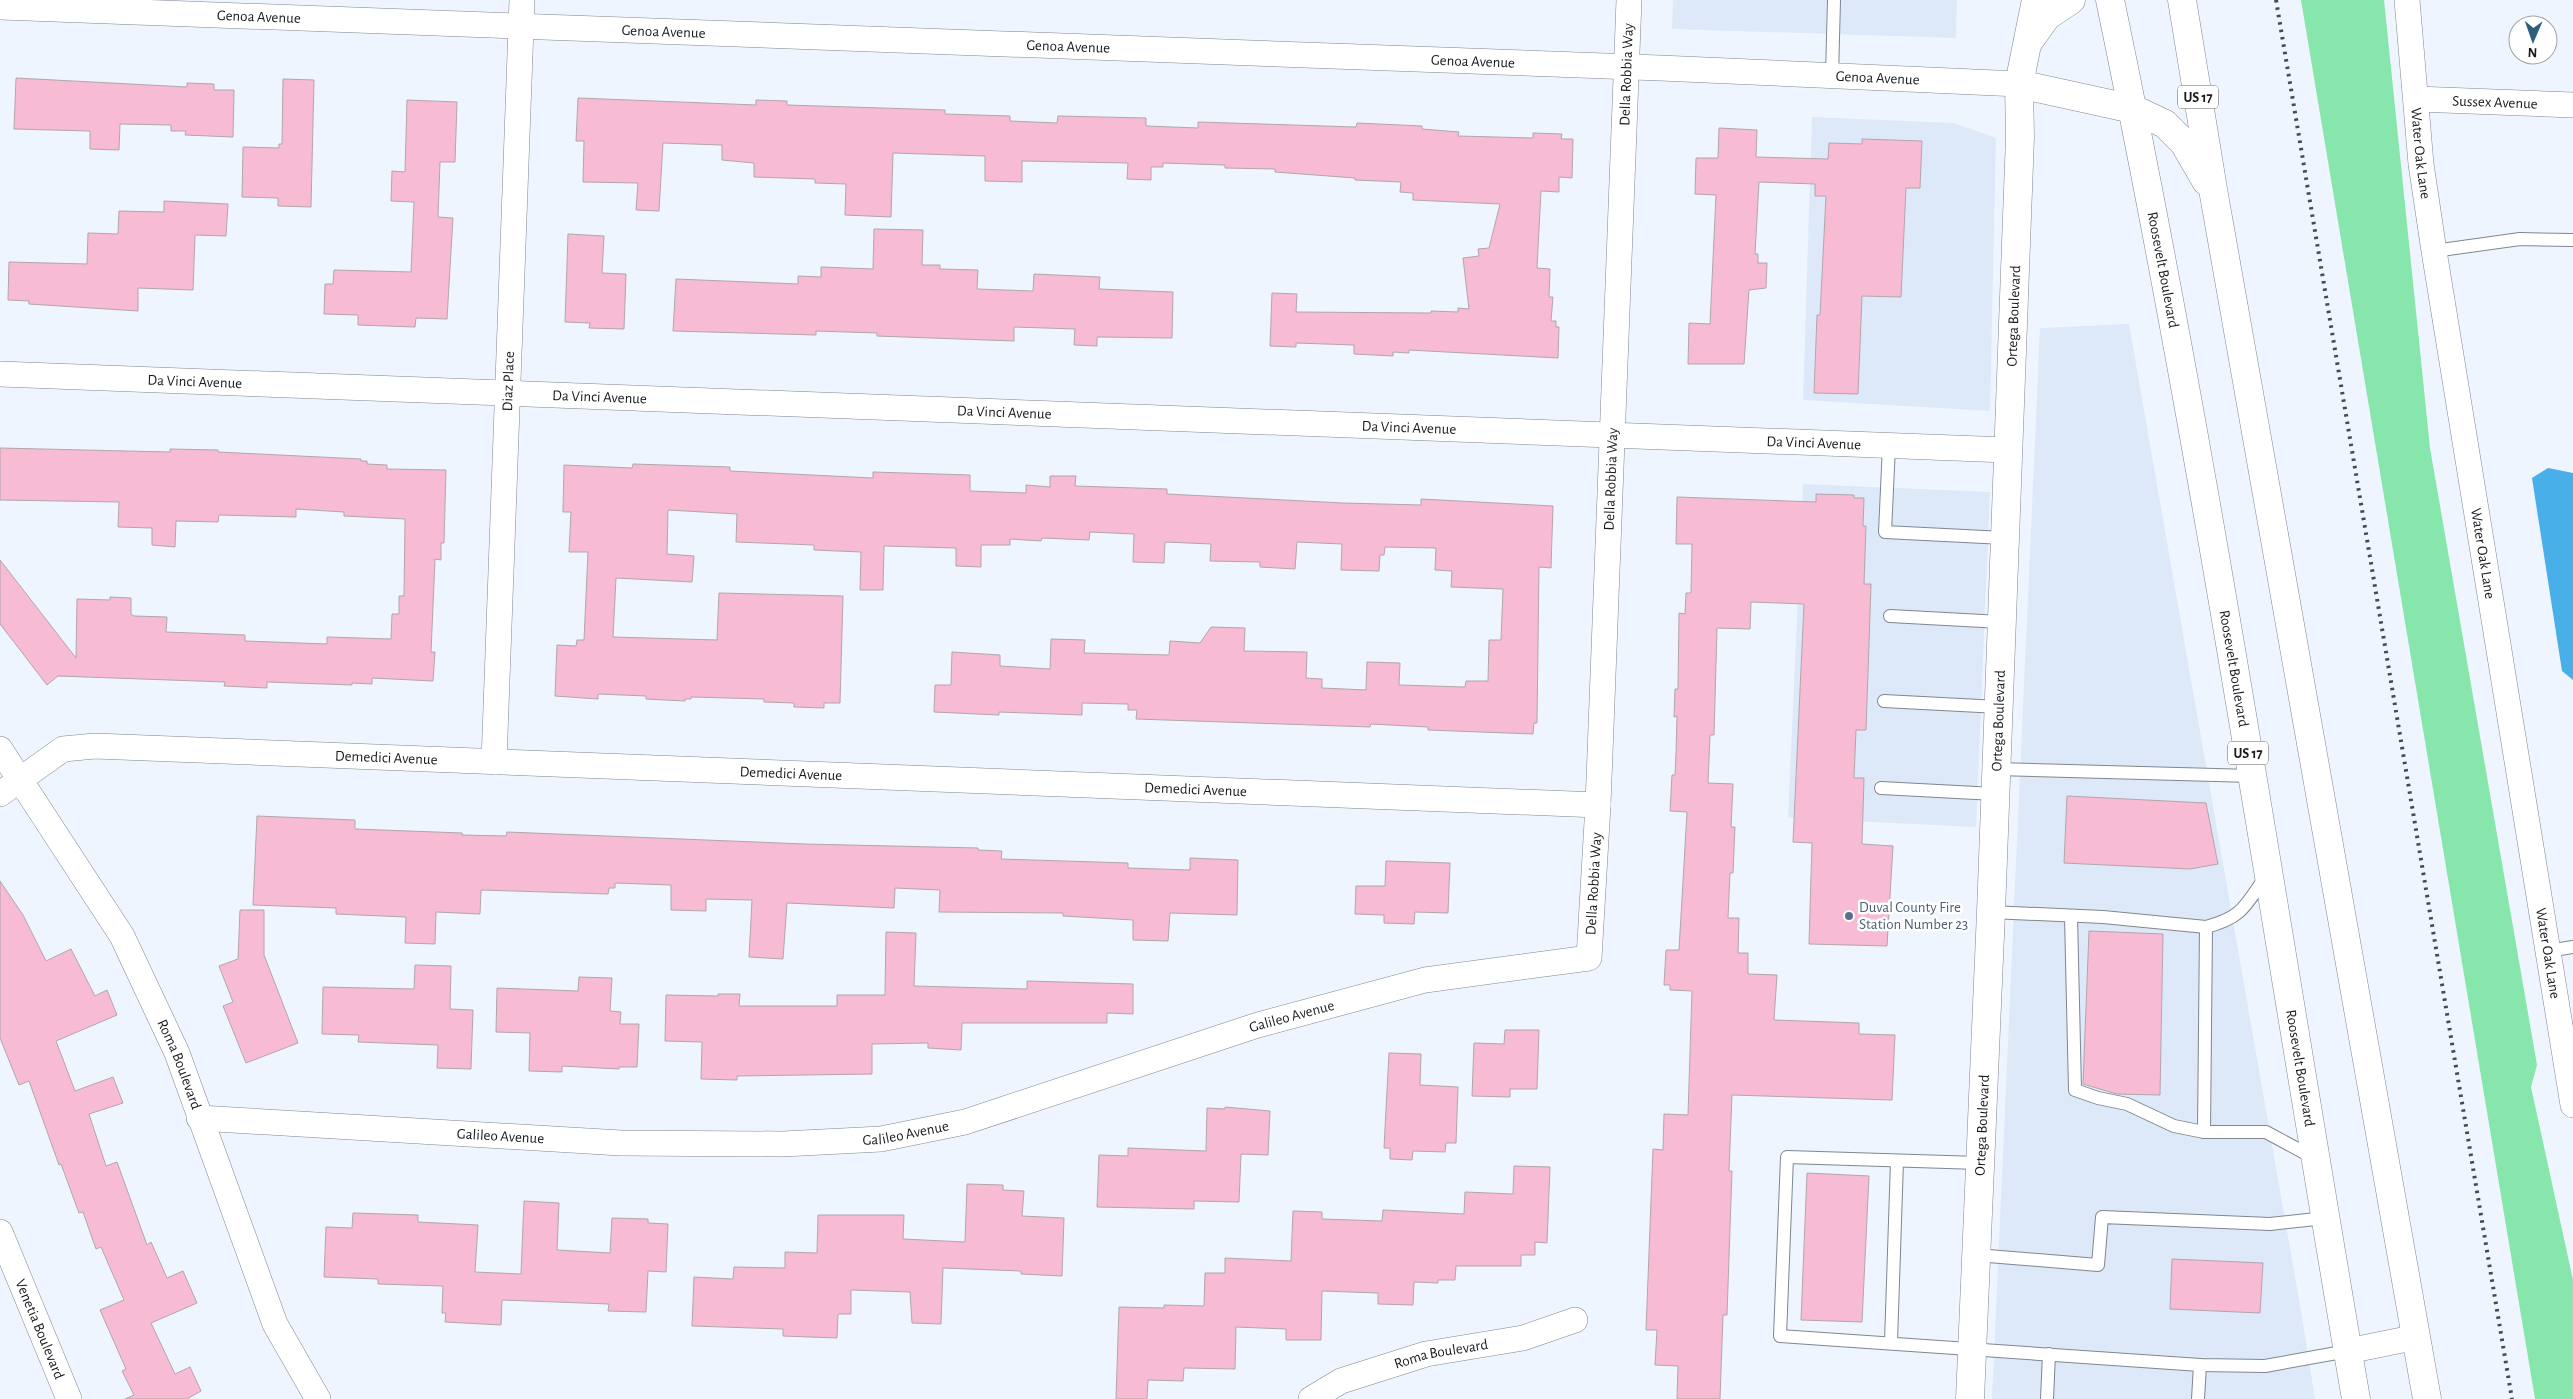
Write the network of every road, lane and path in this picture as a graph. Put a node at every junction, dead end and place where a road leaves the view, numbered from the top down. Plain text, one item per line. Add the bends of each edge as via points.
1 (522, 0) edge
2 (1629, 0) edge
3 (1834, 0) edge
4 (2036, 0) edge
5 (2071, 0) edge
6 (2110, 0) edge
7 (2182, 0) edge
8 (2407, 0) edge
9 (0, 7) edge
10 (521, 25) junction
11 (2027, 44) junction
12 (1626, 67) junction
13 (1832, 76) junction
14 (2020, 84) junction
15 (2416, 99) junction
16 (2573, 105) edge
17 (2132, 109) junction
18 (2214, 195) junction
19 (2573, 240) edge
20 (2434, 251) junction
21 (0, 374) edge
22 (508, 394) junction
23 (1613, 435) junction
24 (1889, 446) junction
25 (2008, 450) junction
26 (2004, 538) junction
27 (1890, 616) dead end
28 (2002, 622) junction
29 (1884, 701) dead end
30 (1998, 707) junction
31 (0, 749) edge
32 (494, 762) junction
33 (2252, 776) junction
34 (20, 779) junction
35 (1996, 781) junction
36 (1881, 788) dead end
37 (0, 794) edge
38 (1598, 806) junction
39 (2268, 873) junction
40 (1991, 912) junction
41 (2071, 916) junction
42 (2206, 927) junction
43 (2573, 947) edge
44 (2548, 951) junction
45 (1589, 958) joint
46 (2573, 1105) edge
47 (198, 1118) junction
48 (2204, 1132) junction
49 (2316, 1159) junction
50 (1897, 1161) junction
51 (1979, 1163) junction
52 (2325, 1218) junction
53 (0, 1232) edge
54 (1976, 1255) junction
55 (1575, 1320) dead end
56 (2417, 1337) junction
57 (1891, 1342) junction
58 (1972, 1347) junction
59 (2348, 1351) junction
60 (2049, 1354) junction
61 (2200, 1365) junction
62 (69, 1399) edge
63 (318, 1399) edge
64 (1311, 1399) edge
65 (1970, 1399) edge
66 (2047, 1399) edge
67 (2198, 1399) edge
68 (2356, 1399) edge
69 (2427, 1399) edge

1 - 10 street, Diaz Place
2 - 12 street, Della Robbia Way
3 - 13 lane
4 - 11 main road, Ortega Boulevard
5 - 11 main road, Ortega Boulevard via 2047,16
6 - 17 main road, Roosevelt Boulevard / US 17
7 - 18 main road, US 17
8 - 15 street, Water Oak Lane
9 - 10 street, Genoa Avenue
10 - 12 street, Genoa Avenue
10 - 22 street, Diaz Place
11 - 14 main road, Ortega Boulevard
12 - 13 street, Genoa Avenue
12 - 23 street, Della Robbia Way
13 - 14 street, Genoa Avenue
14 - 17 main road, Genoa Avenue
14 - 25 main road, Ortega Boulevard
15 - 16 street, Sussex Avenue
15 - 20 street, Water Oak Lane via 2421,164
17 - 18 main road, Genoa Avenue via 2165,124 2184,143
17 - 33 main road, Roosevelt Boulevard / US 17 via 2209,521
18 - 56 main road, US 17
19 - 20 lane via 2520,239
20 - 44 street, Water Oak Lane
21 - 22 street, Da Vinci Avenue
22 - 23 street, Da Vinci Avenue
22 - 32 street, Diaz Place
23 - 24 street, Da Vinci Avenue
23 - 38 street, Della Robbia Way
24 - 25 street, Da Vinci Avenue
24 - 26 lane via 1885,532
25 - 26 main road, Ortega Boulevard
26 - 28 main road, Ortega Boulevard
27 - 28 lane
28 - 30 main road, Ortega Boulevard
29 - 30 lane
30 - 35 main road, Ortega Boulevard
31 - 34 street, Roma Boulevard
32 - 34 street, Demedici Avenue via 95,746 63,749
32 - 38 street, Demedici Avenue
33 - 35 lane
33 - 39 main road, Roosevelt Boulevard / US 17
34 - 37 street, Demedici Avenue
34 - 47 street, Roma Boulevard via 122,936 177,1053
35 - 36 lane
35 - 40 main road, Ortega Boulevard
38 - 45 street, Della Robbia Way
39 - 42 lane via 2241,911 2228,921
39 - 49 main road, Roosevelt Boulevard / US 17
40 - 41 lane
40 - 51 main road, Ortega Boulevard
41 - 42 lane
41 - 48 lane via 2075,1090 2127,1104 2174,1126
42 - 48 lane
43 - 44 lane
44 - 46 street, Water Oak Lane
45 - 47 street, Galileo Avenue via 1425,980 1258,1025 966,1122 881,1139 783,1144 621,1144
47 - 63 street, Roma Boulevard via 275,1324
48 - 49 lane via 2266,1132
49 - 52 main road, Roosevelt Boulevard / US 17
50 - 51 lane
50 - 57 lane
50 - 57 lane via 1787,1157 1780,1336
51 - 54 main road, Ortega Boulevard
52 - 54 lane via 2270,1224 2102,1217 2098,1265
52 - 59 main road, Roosevelt Boulevard / US 17
53 - 62 street, Venetia Boulevard
54 - 58 main road, Ortega Boulevard
55 - 64 street, Roma Boulevard via 1523,1338 1426,1354 1340,1381
56 - 59 street
56 - 69 main road, US 17
57 - 58 lane
58 - 60 lane
58 - 65 main road, Ortega Boulevard
59 - 61 lane via 2265,1366
59 - 68 main road, Roosevelt Boulevard / US 17
60 - 61 lane
60 - 66 lane
61 - 67 lane

